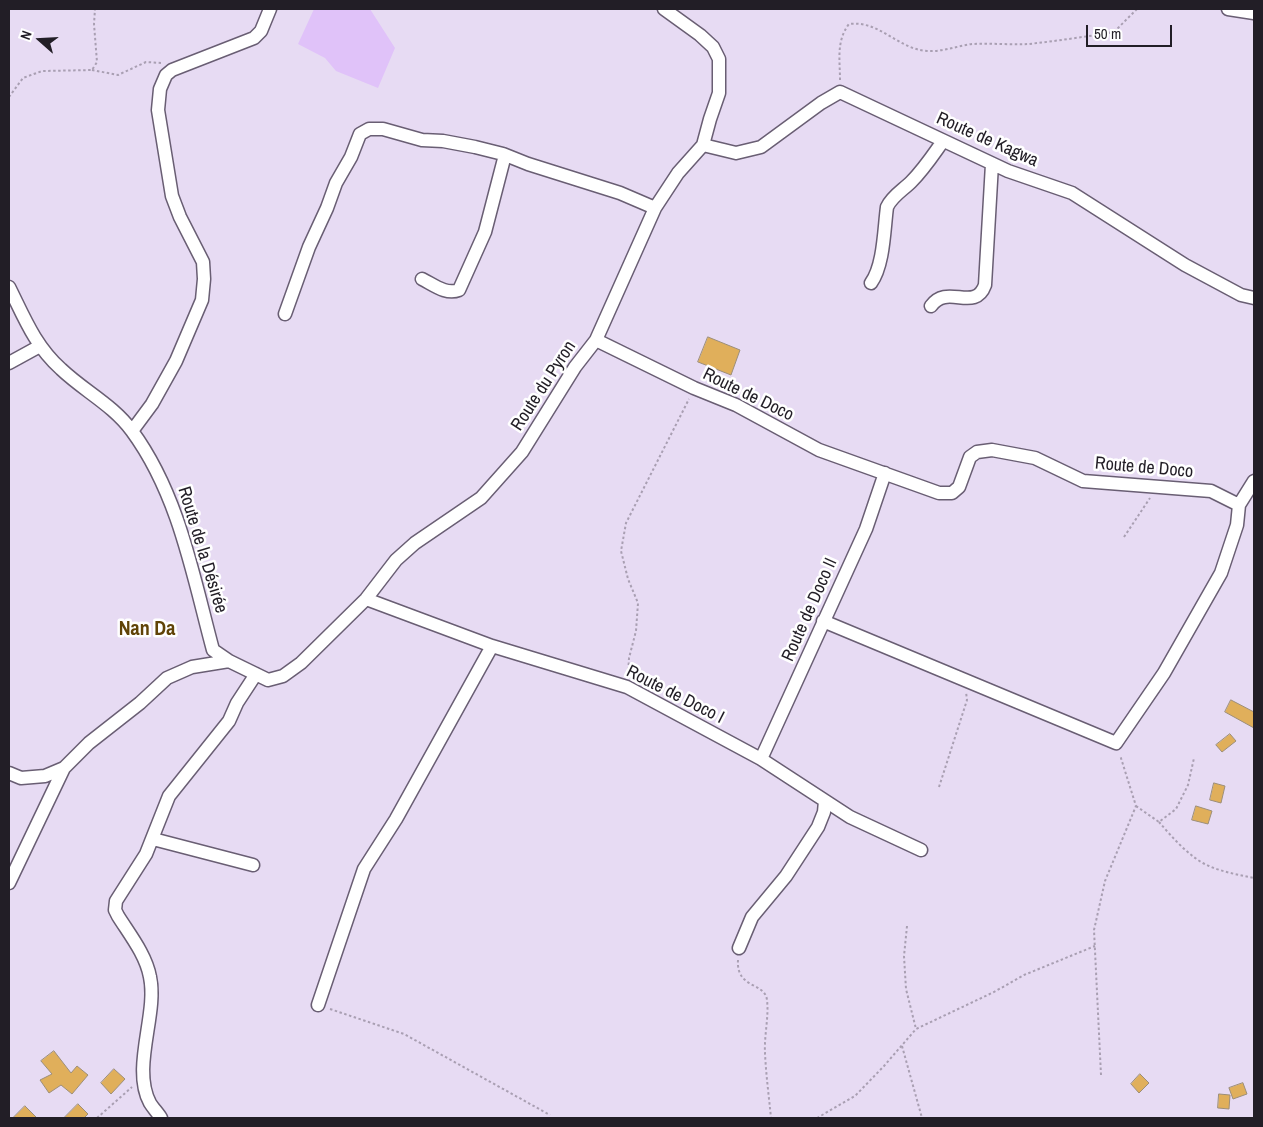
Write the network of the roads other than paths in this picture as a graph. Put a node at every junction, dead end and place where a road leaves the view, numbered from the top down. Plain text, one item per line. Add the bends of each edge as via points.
1 (270, 9) edge
2 (664, 9) edge
3 (1228, 9) edge
4 (1254, 13) edge
5 (943, 140) junction
6 (703, 145) junction
7 (505, 155) junction
8 (992, 164) junction
9 (655, 208) junction
10 (422, 279) dead end
11 (871, 283) dead end
12 (9, 287) edge
13 (1254, 298) edge
14 (931, 306) dead end
15 (285, 314) dead end
16 (596, 340) junction
17 (40, 346) junction
18 (9, 363) edge
19 (132, 431) junction
20 (885, 473) junction
21 (1254, 480) edge
22 (1239, 505) junction
23 (366, 599) junction
24 (824, 621) junction
25 (492, 646) junction
26 (229, 661) junction
27 (256, 674) junction
28 (761, 759) junction
29 (64, 768) junction
30 (9, 774) edge
31 (825, 801) junction
32 (154, 839) junction
33 (921, 850) dead end
34 (15, 856) edge
35 (253, 865) dead end
36 (9, 883) edge
37 (739, 948) road end
38 (318, 1005) road end
39 (161, 1118) edge

1 - 19 street via 261,31 254,38 172,70 160,89 158,110 172,196 203,262 204,279 202,300 176,361 152,404
2 - 6 street, Route du Pyron via 700,35 713,47 719,59 719,93
3 - 4 street
5 - 6 street, Route de Kagwa via 840,92 761,148 736,153
5 - 8 street, Route de Kagwa
5 - 11 street via 926,165 886,207 879,263
6 - 9 street, Route du Pyron via 678,173
7 - 9 street
7 - 10 street via 485,232 459,290 446,291
7 - 15 street via 444,141 422,140 383,129 369,129 360,134 309,247
8 - 13 street, Route de Kagwa via 1072,193 1185,265 1241,295
8 - 14 street via 983,290 971,298 943,296
9 - 16 street, Route du Pyron
12 - 17 street, Route de la Désirée
16 - 20 street, Route de Doco via 736,405 819,450
16 - 23 street, Route du Pyron via 575,367 522,452 501,476 481,498 414,543 396,560
17 - 18 street
17 - 19 street, Route de la Désirée via 60,369 115,411
19 - 26 street, Route de la Désirée via 159,475 177,518 213,650
20 - 22 street, Route de Doco via 939,493 952,493 959,487 970,457 977,452 992,450 1035,458 1083,480 1211,491
20 - 24 street, Route de Doco II via 866,529
21 - 22 street
22 - 24 street via 1237,526 1221,574 1164,673 1116,743
23 - 25 street, Route de Doco I
23 - 27 street, Route du Pyron via 300,664 283,676 268,680
24 - 28 street, Route de Doco II
25 - 28 street, Route de Doco I via 628,687
25 - 38 street via 396,819 364,869
26 - 27 street, Route du Pyron
26 - 29 street via 192,668 167,678 89,742
27 - 32 street via 229,721 169,796
28 - 31 street, Route de Doco I
29 - 30 street via 45,776 21,778
29 - 34 street
31 - 33 street, Route de Doco I via 850,817
31 - 37 street via 818,827 798,860 752,917
32 - 35 street
32 - 39 street via 116,901 115,910 145,958 151,978 143,1077 149,1102
34 - 36 street

